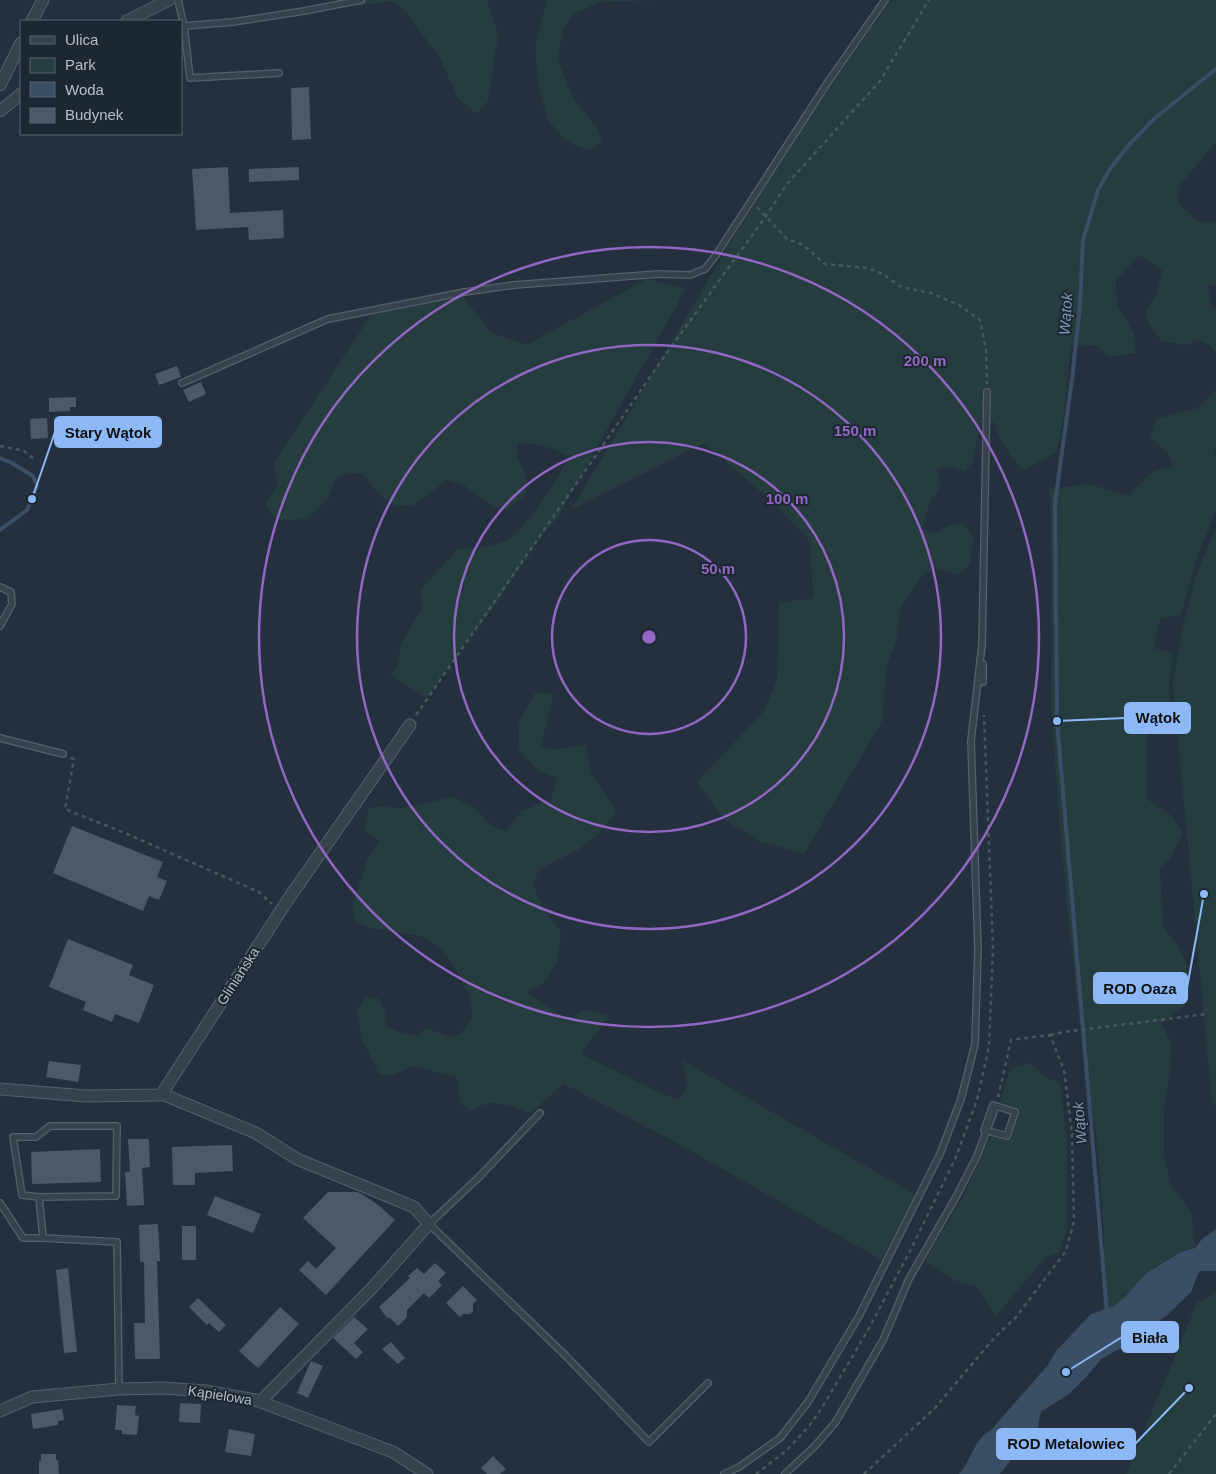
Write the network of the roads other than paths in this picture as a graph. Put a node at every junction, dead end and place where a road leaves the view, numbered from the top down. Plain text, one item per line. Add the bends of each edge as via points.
1 (43, 0) edge
2 (169, 0) edge
3 (178, 0) edge
4 (361, 0) edge
5 (884, 0) edge
6 (33, 20) edge
7 (129, 20) edge
8 (184, 26) junction
9 (20, 45) edge
10 (279, 73) dead end
11 (0, 85) edge
12 (20, 95) edge
13 (0, 111) edge
14 (182, 383) dead end
15 (988, 392) road end
16 (0, 587) edge
17 (0, 626) edge
18 (410, 725) road end
19 (0, 738) edge
20 (63, 754) road end
21 (0, 1089) edge
22 (162, 1094) junction
23 (540, 1114) dead end
24 (986, 1131) junction
25 (39, 1197) junction
26 (0, 1203) edge
27 (429, 1224) junction
28 (43, 1238) junction
29 (708, 1383) dead end
30 (119, 1389) junction
31 (260, 1401) junction
32 (0, 1411) edge
33 (427, 1474) edge
34 (724, 1474) edge
35 (785, 1474) edge

1 - 6 street
2 - 7 street
3 - 8 lane
4 - 8 lane via 233,22
5 - 14 lane via 705,268 690,275 658,274 514,285 328,319
8 - 10 lane via 190,78
9 - 11 street
12 - 13 street
15 - 34 lane via 982,678 971,741 978,949 975,1044 961,1099 940,1154 859,1316 808,1402 780,1438
16 - 17 lane via 11,592 12,604
18 - 22 street, Gliniańska via 280,912
19 - 20 lane
21 - 22 street via 86,1096
22 - 27 street via 256,1133 297,1159 414,1207
23 - 27 lane
24 - 24 lane via 1007,1136 1015,1112 993,1105
24 - 35 lane via 956,1197 909,1279 882,1340 835,1422
25 - 25 lane via 116,1196 117,1126 50,1126 36,1137 13,1137 22,1195
25 - 28 lane
26 - 28 lane via 23,1238
27 - 29 lane via 565,1355 649,1442
27 - 31 street via 373,1287
28 - 30 lane via 117,1242
30 - 31 street, Kąpielowa via 205,1391
30 - 32 street, Kąpielowa via 32,1397
31 - 33 street, Kąpielowa via 393,1452

